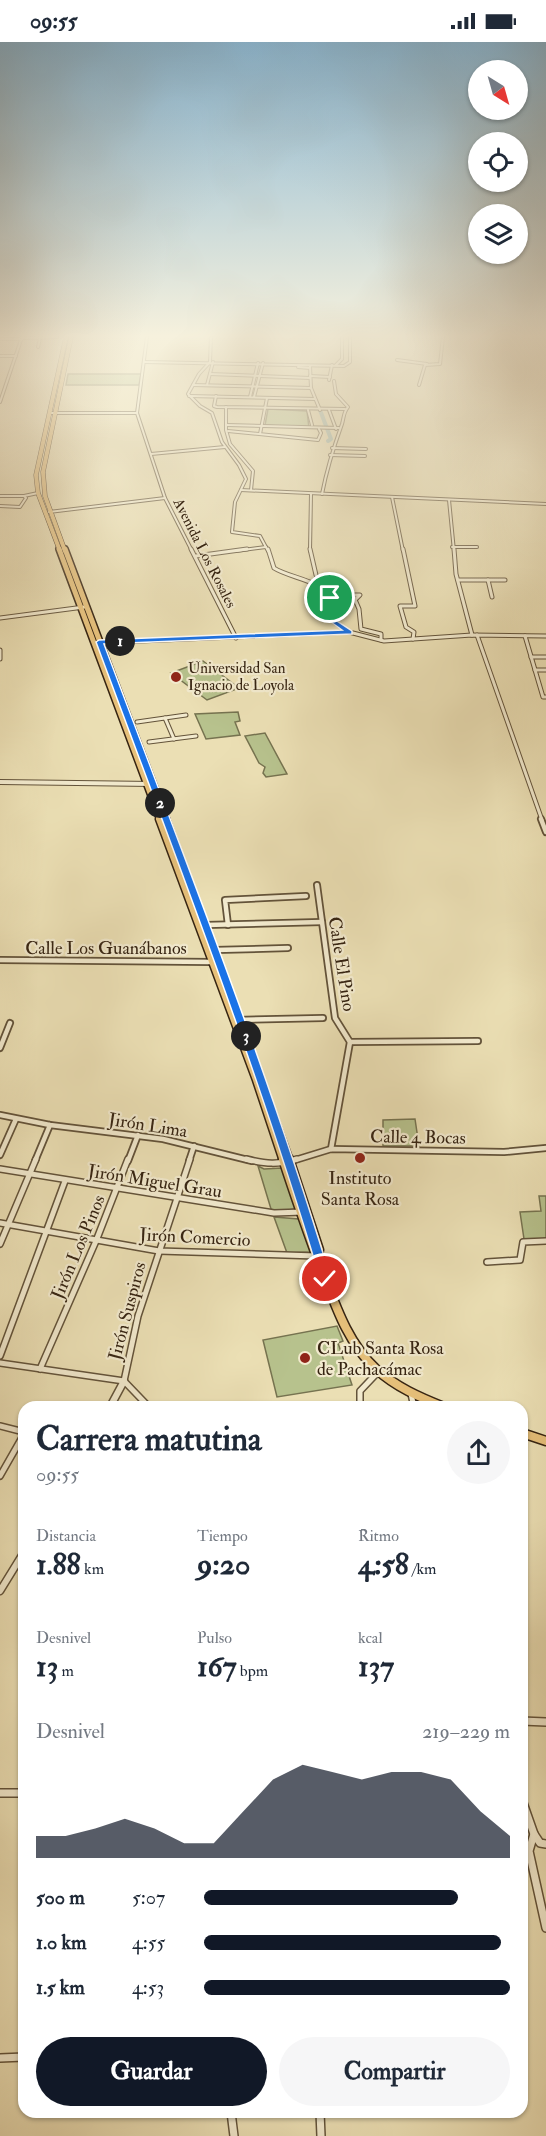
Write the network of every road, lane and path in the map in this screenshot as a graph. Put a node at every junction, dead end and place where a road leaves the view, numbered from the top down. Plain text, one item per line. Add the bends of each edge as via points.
1 (46, 435) edge
2 (49, 435) edge
3 (144, 435) edge
4 (218, 435) edge
5 (226, 435) edge
6 (267, 435) edge
7 (320, 435) edge
8 (336, 435) edge
9 (225, 447) junction
10 (332, 448) junction
11 (366, 449) dead end
12 (151, 454) junction
13 (365, 456) dead end
14 (330, 458) junction
15 (241, 490) junction
16 (251, 490) junction
17 (38, 493) junction
18 (311, 494) junction
19 (322, 494) junction
20 (0, 495) edge
21 (24, 496) junction
22 (392, 497) junction
23 (165, 498) junction
24 (449, 500) junction
25 (546, 504) edge
26 (0, 506) edge
27 (48, 512) junction
28 (266, 547) junction
29 (452, 547) junction
30 (477, 547) dead end
31 (196, 556) junction
32 (316, 575) dead end
33 (458, 580) junction
34 (488, 580) junction
35 (505, 580) dead end
36 (492, 597) dead end
37 (356, 599) dead end
38 (83, 607) junction
39 (0, 618) edge
40 (350, 632) junction
41 (472, 635) junction
42 (477, 635) junction
43 (525, 636) junction
44 (546, 636) edge
45 (236, 638) junction
46 (413, 639) junction
47 (381, 640) junction
48 (97, 642) junction
49 (0, 650) edge
50 (531, 657) junction
51 (546, 657) edge
52 (0, 659) edge
53 (535, 670) junction
54 (546, 670) edge
55 (539, 684) junction
56 (546, 684) edge
57 (546, 697) edge
58 (186, 715) dead end
59 (165, 718) junction
60 (137, 722) dead end
61 (196, 736) dead end
62 (174, 739) junction
63 (148, 742) dead end
64 (0, 782) edge
65 (150, 784) junction
66 (546, 832) edge
67 (317, 885) dead end
68 (306, 896) dead end
69 (322, 922) junction
70 (206, 925) junction
71 (228, 925) junction
72 (288, 948) dead end
73 (215, 950) junction
74 (0, 960) edge
75 (212, 962) junction
76 (323, 1018) dead end
77 (237, 1020) junction
78 (10, 1023) dead end
79 (478, 1041) dead end
80 (351, 1042) junction
81 (0, 1048) edge
82 (0, 1115) edge
83 (16, 1119) junction
84 (50, 1125) junction
85 (138, 1135) junction
86 (194, 1146) junction
87 (546, 1148) edge
88 (331, 1149) junction
89 (0, 1155) edge
90 (287, 1162) junction
91 (0, 1169) edge
92 (30, 1174) junction
93 (65, 1181) junction
94 (117, 1188) junction
95 (178, 1198) junction
96 (304, 1212) junction
97 (0, 1223) edge
98 (8, 1225) junction
99 (46, 1232) junction
100 (546, 1241) edge
101 (96, 1242) junction
102 (0, 1244) edge
103 (159, 1251) junction
104 (317, 1256) junction
105 (487, 1262) dead end
106 (0, 1356) edge
107 (0, 1363) edge
108 (40, 1369) junction
109 (379, 1371) junction
110 (124, 1382) junction
111 (411, 1394) junction
112 (113, 1401) edge
113 (143, 1401) edge
114 (360, 1401) edge
115 (413, 1401) edge
116 (423, 1401) edge
117 (0, 1426) edge
118 (18, 1431) edge
119 (528, 1435) edge
120 (546, 1441) edge
121 (18, 1444) edge
122 (1, 1474) edge
123 (18, 1562) edge
124 (0, 1591) edge
125 (528, 1721) edge
126 (546, 1722) edge
127 (0, 1793) edge
128 (18, 1793) edge
129 (528, 1817) edge
130 (534, 1834) junction
131 (546, 1844) edge
132 (546, 1929) edge
133 (18, 2057) edge
134 (0, 2058) edge
135 (232, 2118) edge
136 (320, 2118) edge
137 (234, 2136) edge
138 (321, 2136) edge

1 - 17 main road via 36,475
2 - 27 main road via 42,484
3 - 12 street, Avenida Los Rosales
4 - 9 street
5 - 16 street via 252,466 255,478
6 - 7 street via 318,440
8 - 10 street
9 - 12 street
9 - 15 street via 242,467 246,479
10 - 11 street
10 - 14 street
12 - 23 street, Avenida Los Rosales
13 - 14 street
14 - 19 street
15 - 16 street
15 - 28 street via 235,502 232,532 260,536
16 - 18 street
17 - 21 street
17 - 27 main road
18 - 19 street
18 - 32 street via 310,549
19 - 22 street
20 - 21 street
21 - 26 street via 20,507
22 - 24 street
22 - 46 street via 415,606 400,606 406,627 414,632
23 - 27 street
23 - 31 street, Avenida Los Rosales
24 - 25 street
24 - 29 street
27 - 38 main road
28 - 31 street
28 - 40 street via 279,572 317,584 323,590 332,601 334,622
29 - 30 street
29 - 33 street
31 - 45 street, Avenida Los Rosales
33 - 34 street
33 - 41 street
34 - 35 street
34 - 36 street
37 - 47 street via 361,629 381,634
38 - 39 street
38 - 48 main road
40 - 45 street
40 - 47 street
41 - 42 street
41 - 46 street
42 - 43 street
42 - 66 street
43 - 44 street
43 - 50 street
45 - 48 street
46 - 47 street
48 - 65 main road
49 - 52 street
50 - 51 street
50 - 53 street
53 - 54 street
53 - 55 street
55 - 56 street
55 - 57 street
58 - 59 street
59 - 60 street
59 - 62 street
61 - 62 street
62 - 63 street
64 - 65 street
65 - 70 main road
65 - 75 main road
67 - 69 street, Calle El Pino
68 - 71 street via 225,900
69 - 71 street
69 - 80 street, Calle El Pino via 335,1018
70 - 71 street
70 - 73 main road
72 - 73 street
73 - 77 main road
74 - 75 street, Calle Los Guanábanos
75 - 77 main road
76 - 77 street
77 - 90 main road
78 - 81 street
79 - 80 street
80 - 88 street
82 - 83 street, Jirón Lima
83 - 84 street, Jirón Lima
83 - 89 street
84 - 85 street, Jirón Lima
84 - 92 street
85 - 86 street, Jirón Lima
85 - 94 street, Jirón Los Pinos
86 - 90 street, Jirón Lima via 261,1164 276,1166
86 - 95 street, Jirón Suspiros
87 - 88 street, Calle 4 Bocas via 504,1152
88 - 90 street, Calle 4 Bocas
90 - 96 main road
91 - 92 street, Jirón Miguel Grau
92 - 93 street, Jirón Miguel Grau
92 - 98 street
93 - 94 street, Jirón Miguel Grau
93 - 99 street
94 - 95 street, Jirón Miguel Grau
94 - 101 street, Jirón Los Pinos
95 - 96 street, Jirón Miguel Grau via 274,1213
95 - 103 street, Jirón Suspiros
96 - 104 main road
97 - 98 street, Jirón Comercio
98 - 99 street, Jirón Comercio
98 - 102 street
99 - 101 street, Jirón Comercio
99 - 106 street
100 - 105 street via 523,1242 520,1260
101 - 103 street, Jirón Comercio
101 - 108 street, Jirón Los Pinos
103 - 104 street, Jirón Comercio
103 - 110 street, Jirón Suspiros via 138,1316
104 - 109 main road via 348,1335
107 - 108 street
108 - 110 street
109 - 111 main road
109 - 114 street via 360,1391
110 - 112 street
110 - 113 street
111 - 115 street
111 - 116 main road
117 - 118 street
119 - 120 main road
121 - 122 street
123 - 124 street
125 - 126 street
127 - 128 street
129 - 130 street
130 - 131 street via 540,1843
130 - 132 street via 530,1851
133 - 134 street
135 - 137 street
136 - 138 street

